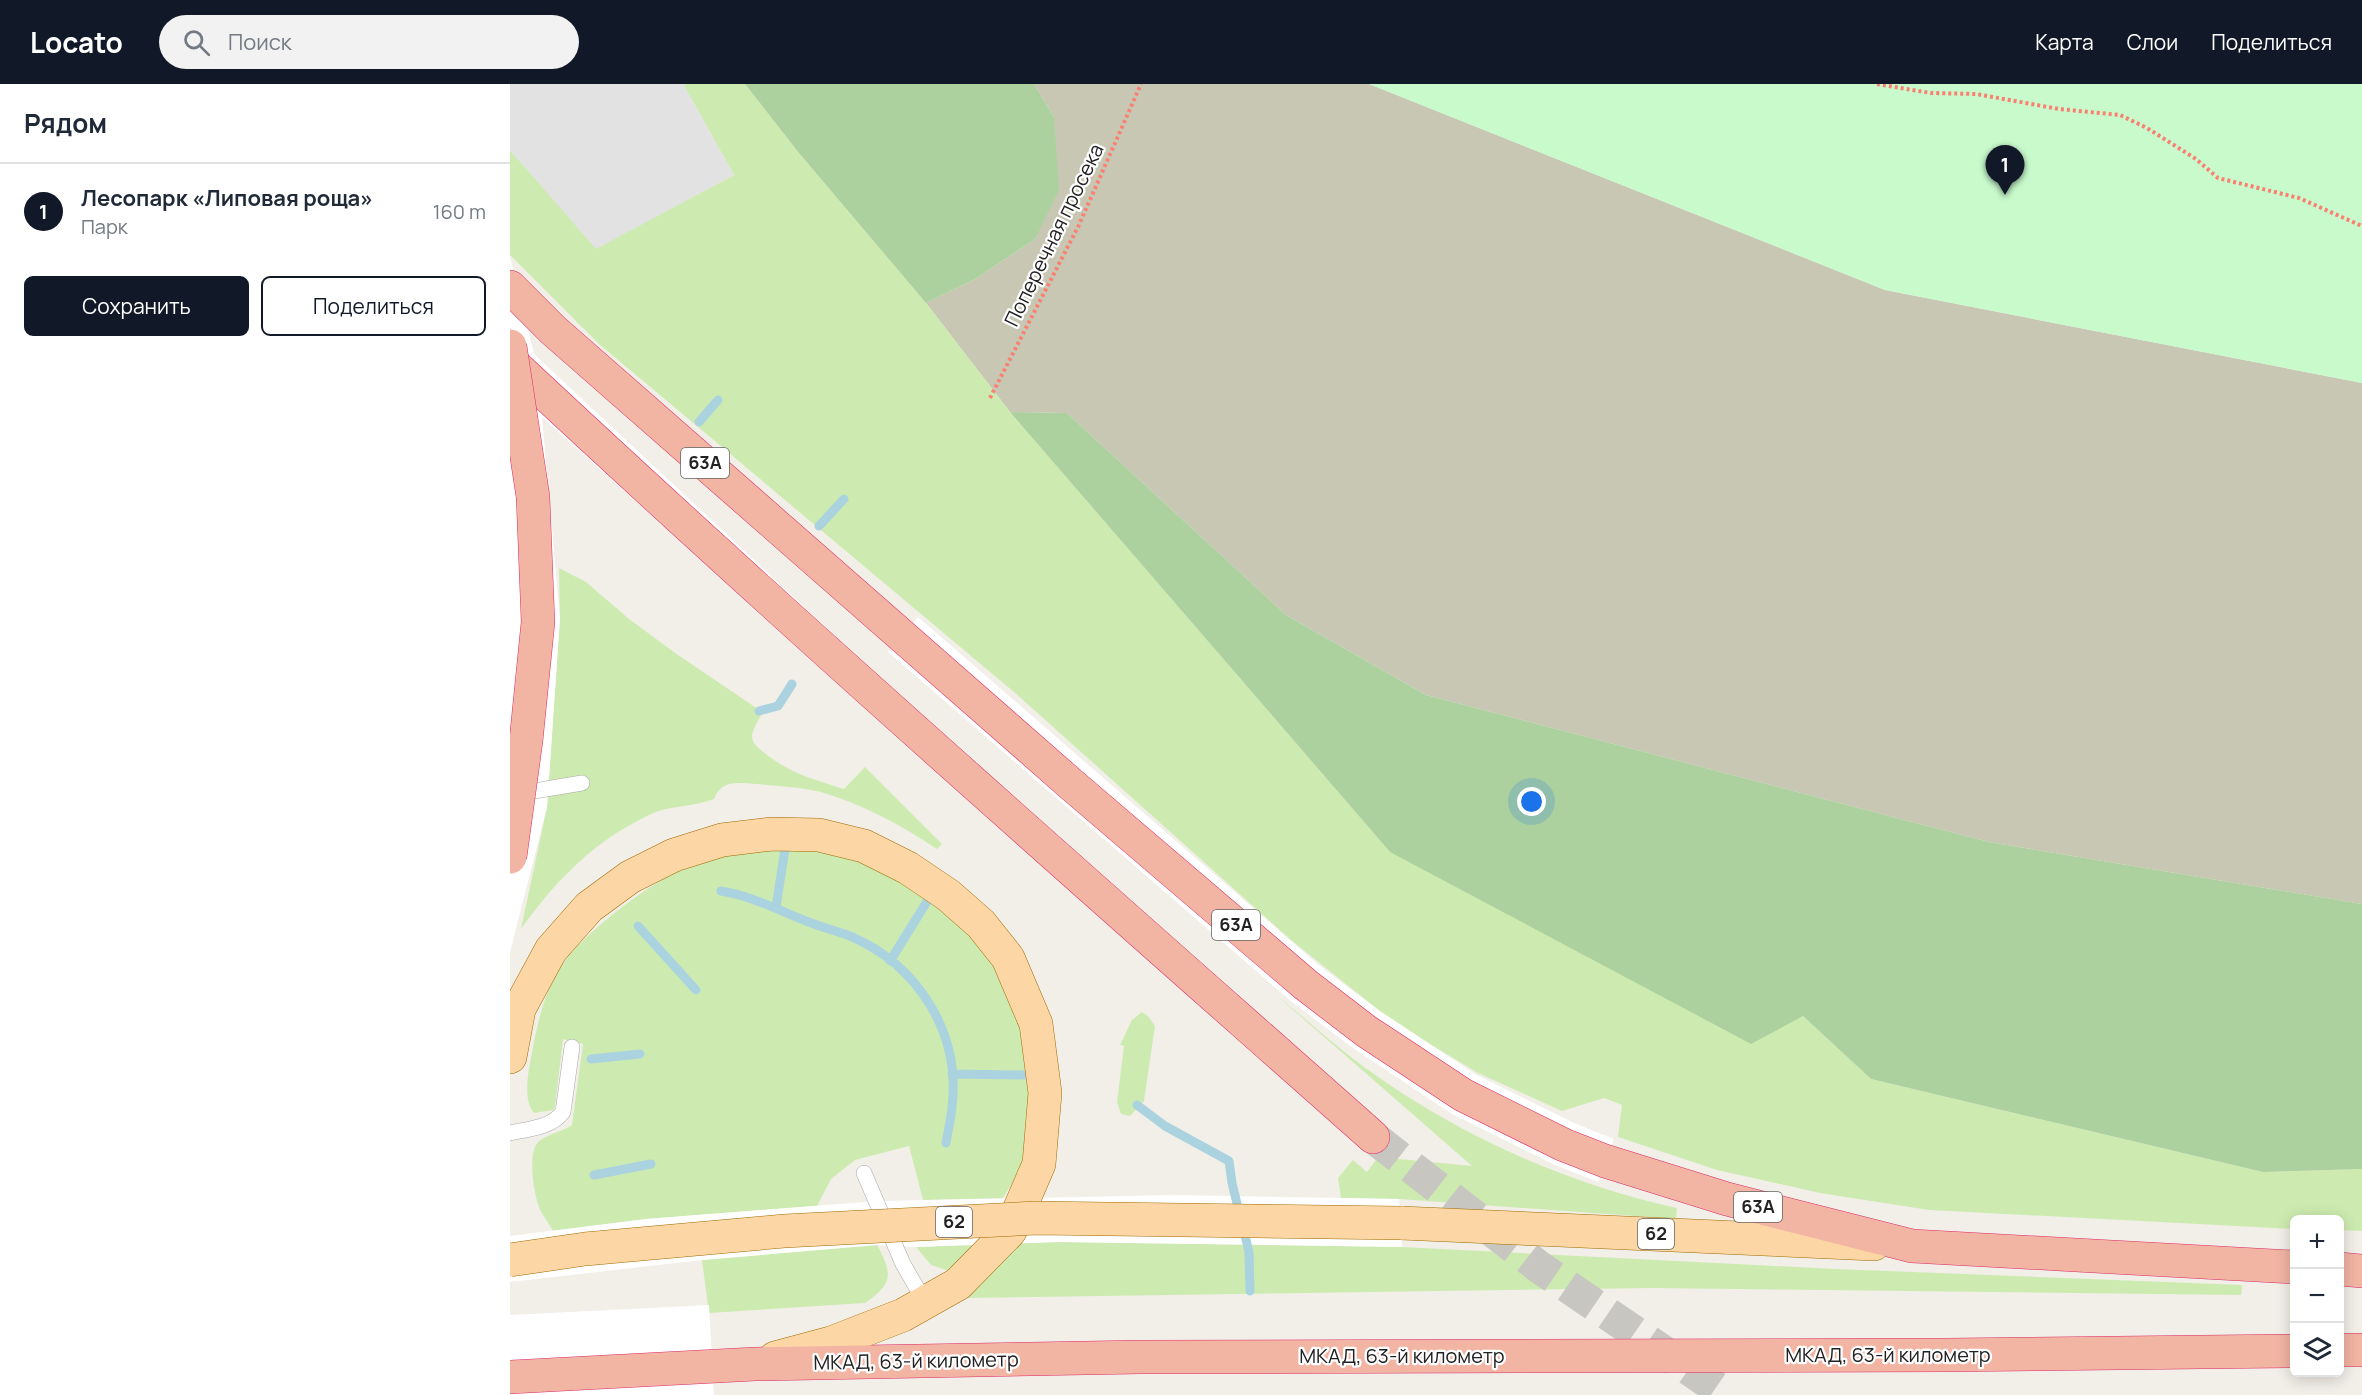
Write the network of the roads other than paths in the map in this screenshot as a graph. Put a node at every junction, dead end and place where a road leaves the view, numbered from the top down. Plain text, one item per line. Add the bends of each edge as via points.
1 (510, 287) edge
2 (510, 346) edge
3 (510, 360) edge
4 (582, 783) dead end
5 (510, 795) edge
6 (510, 857) edge
7 (572, 1047) dead end
8 (510, 1057) edge
9 (510, 1133) edge
10 (1372, 1137) tunnel mouth
11 (864, 1173) dead end
12 (1912, 1246) junction
13 (510, 1260) edge
14 (2290, 1267) edge
15 (2344, 1269) edge
16 (2362, 1271) edge
17 (925, 1302) junction
18 (2344, 1350) edge
19 (2362, 1350) edge
20 (2290, 1351) edge
21 (755, 1364) junction
22 (510, 1377) edge

1 - 12 highway, 63A via 553,330 902,636 1306,985 1366,1031 1463,1095 1564,1145 1727,1199
2 - 6 highway, bridge via 533,496 538,622
3 - 10 highway via 884,703
4 - 5 lane
7 - 9 lane via 563,1113 549,1124
8 - 17 main road via 519,1008 551,950 589,907 630,877 674,855 722,840 772,834 819,835 864,846 908,868 981,924 1008,958 1036,1024 1045,1093 1038,1164 1010,1231 958,1284
11 - 17 lane via 903,1264
12 - 13 main road, 62, bridge via 1401,1223 1037,1218 784,1231
12 - 14 highway
15 - 16 highway
17 - 21 main road via 903,1315 831,1342
18 - 19 highway
20 - 21 highway, МКАД, 63-й километр via 1946,1356 1140,1357
21 - 22 highway, МКАД, 63-й километр

